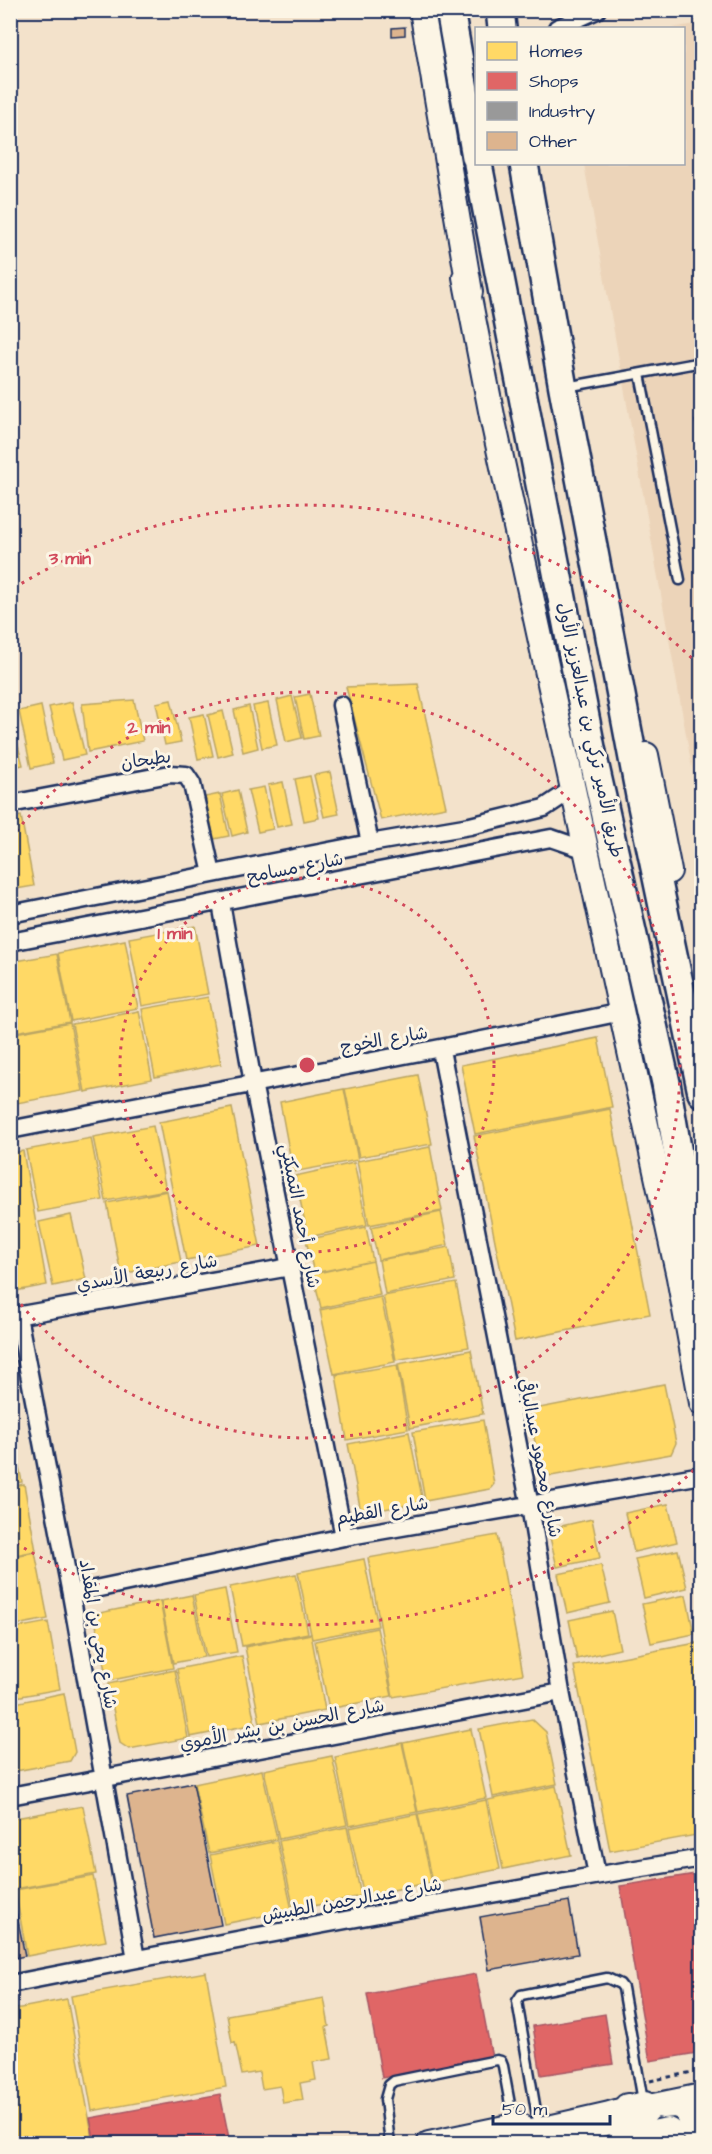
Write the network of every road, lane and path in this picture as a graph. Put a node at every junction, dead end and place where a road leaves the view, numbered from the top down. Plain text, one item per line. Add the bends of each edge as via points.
1 (422, 10) edge
2 (450, 10) edge
3 (500, 10) edge
4 (597, 10) edge
5 (576, 14) edge
6 (502, 27) edge
7 (558, 27) edge
8 (475, 146) edge
9 (478, 165) edge
10 (524, 165) edge
11 (465, 277) junction
12 (702, 362) edge
13 (640, 374) junction
14 (566, 387) junction
15 (680, 580) dead end
16 (341, 705) dead end
17 (592, 753) junction
18 (574, 789) junction
19 (10, 804) edge
20 (470, 826) junction
21 (370, 843) junction
22 (586, 850) junction
23 (479, 852) junction
24 (251, 866) junction
25 (212, 874) junction
26 (180, 881) junction
27 (257, 895) junction
28 (220, 903) junction
29 (182, 909) junction
30 (10, 914) edge
31 (10, 942) edge
32 (622, 1012) junction
33 (702, 1029) edge
34 (441, 1050) junction
35 (253, 1083) junction
36 (700, 1085) edge
37 (10, 1130) edge
38 (691, 1234) junction
39 (290, 1267) junction
40 (679, 1277) junction
41 (702, 1296) edge
42 (14, 1317) edge
43 (702, 1403) edge
44 (702, 1475) edge
45 (530, 1506) junction
46 (344, 1537) junction
47 (71, 1594) junction
48 (561, 1692) junction
49 (104, 1779) junction
50 (10, 1796) edge
51 (702, 1858) edge
52 (597, 1875) junction
53 (136, 1959) junction
54 (10, 1984) edge
55 (702, 2070) edge
56 (642, 2096) junction
57 (702, 2096) edge
58 (538, 2122) junction
59 (667, 2134) dead end
60 (505, 2135) edge
61 (390, 2144) edge
62 (429, 2144) edge
63 (623, 2144) edge
64 (698, 2144) edge

1 - 11 main road
2 - 8 main road
3 - 6 main road
4 - 5 street
5 - 7 street
9 - 17 main road, طريق الأمير تركي بن عبدالعزيز الأول
10 - 14 main road, طريق الأمير تركي بن عبدالعزيز الأول
11 - 17 main road
11 - 18 main road
12 - 13 lane
13 - 14 lane
13 - 15 lane
14 - 33 main road
14 - 36 main road, طريق الأمير تركي بن عبدالعزيز الأول via 641,801
16 - 21 street
17 - 38 main road, طريق الأمير تركي بن عبدالعزيز الأول via 666,1083
18 - 20 street, شارع مسامح via 544,808
18 - 22 main road
19 - 25 street, بطيحان via 186,774 192,784
20 - 21 street, شارع مسامح
20 - 23 street via 492,831 494,838
21 - 24 street, شارع مسامح
22 - 23 street, شارع مسامح via 551,838
22 - 32 main road
23 - 27 street, شارع مسامح
24 - 25 street, شارع مسامح
24 - 27 street via 231,884 236,891
25 - 26 street, شارع مسامح
26 - 29 street via 201,887 203,895 200,901
26 - 30 street, شارع مسامح
27 - 28 street, شارع مسامح
28 - 29 street, شارع مسامح
28 - 35 street, شارع أحمد التمبكتي
29 - 31 street, شارع مسامح
32 - 34 street, شارع الخوج
32 - 40 main road
34 - 35 street, شارع الخوج
34 - 45 street, شارع محمود عبدالباقي
35 - 37 street, شارع الخوج
35 - 39 street, شارع أحمد التمبكتي
38 - 40 main road
38 - 41 main road, طريق الأمير تركي بن عبدالعزيز الأول
39 - 42 street, شارع ربيعة الأسدي
39 - 46 street, شارع أحمد التمبكتي
40 - 43 main road
42 - 47 street, شارع يحي بن المقداد
44 - 45 street, شارع القطيم
45 - 46 street, شارع القطيم
45 - 48 street, شارع محمود عبدالباقي
46 - 47 street, شارع القطيم
47 - 49 street, شارع يحي بن المقداد
48 - 49 street, شارع الحسن بن بشر الأموي
48 - 52 street, شارع محمود عبدالباقي
49 - 50 street, شارع الحسن بن بشر الأموي
49 - 53 street, شارع يحي بن المقداد
51 - 52 street, شارع عبدالرحمن الطبيش
52 - 53 street, شارع عبدالرحمن الطبيش
53 - 54 street, شارع عبدالرحمن الطبيش
55 - 56 path
56 - 57 main road
56 - 58 main road via 623,2106
56 - 58 lane via 620,1984 608,1978 521,1995 517,2001 518,2014
56 - 60 highway via 610,2118
56 - 64 main road via 686,2109
58 - 60 main road
59 - 63 highway
60 - 61 lane via 503,2066 497,2060 388,2085 385,2099
60 - 62 main road

